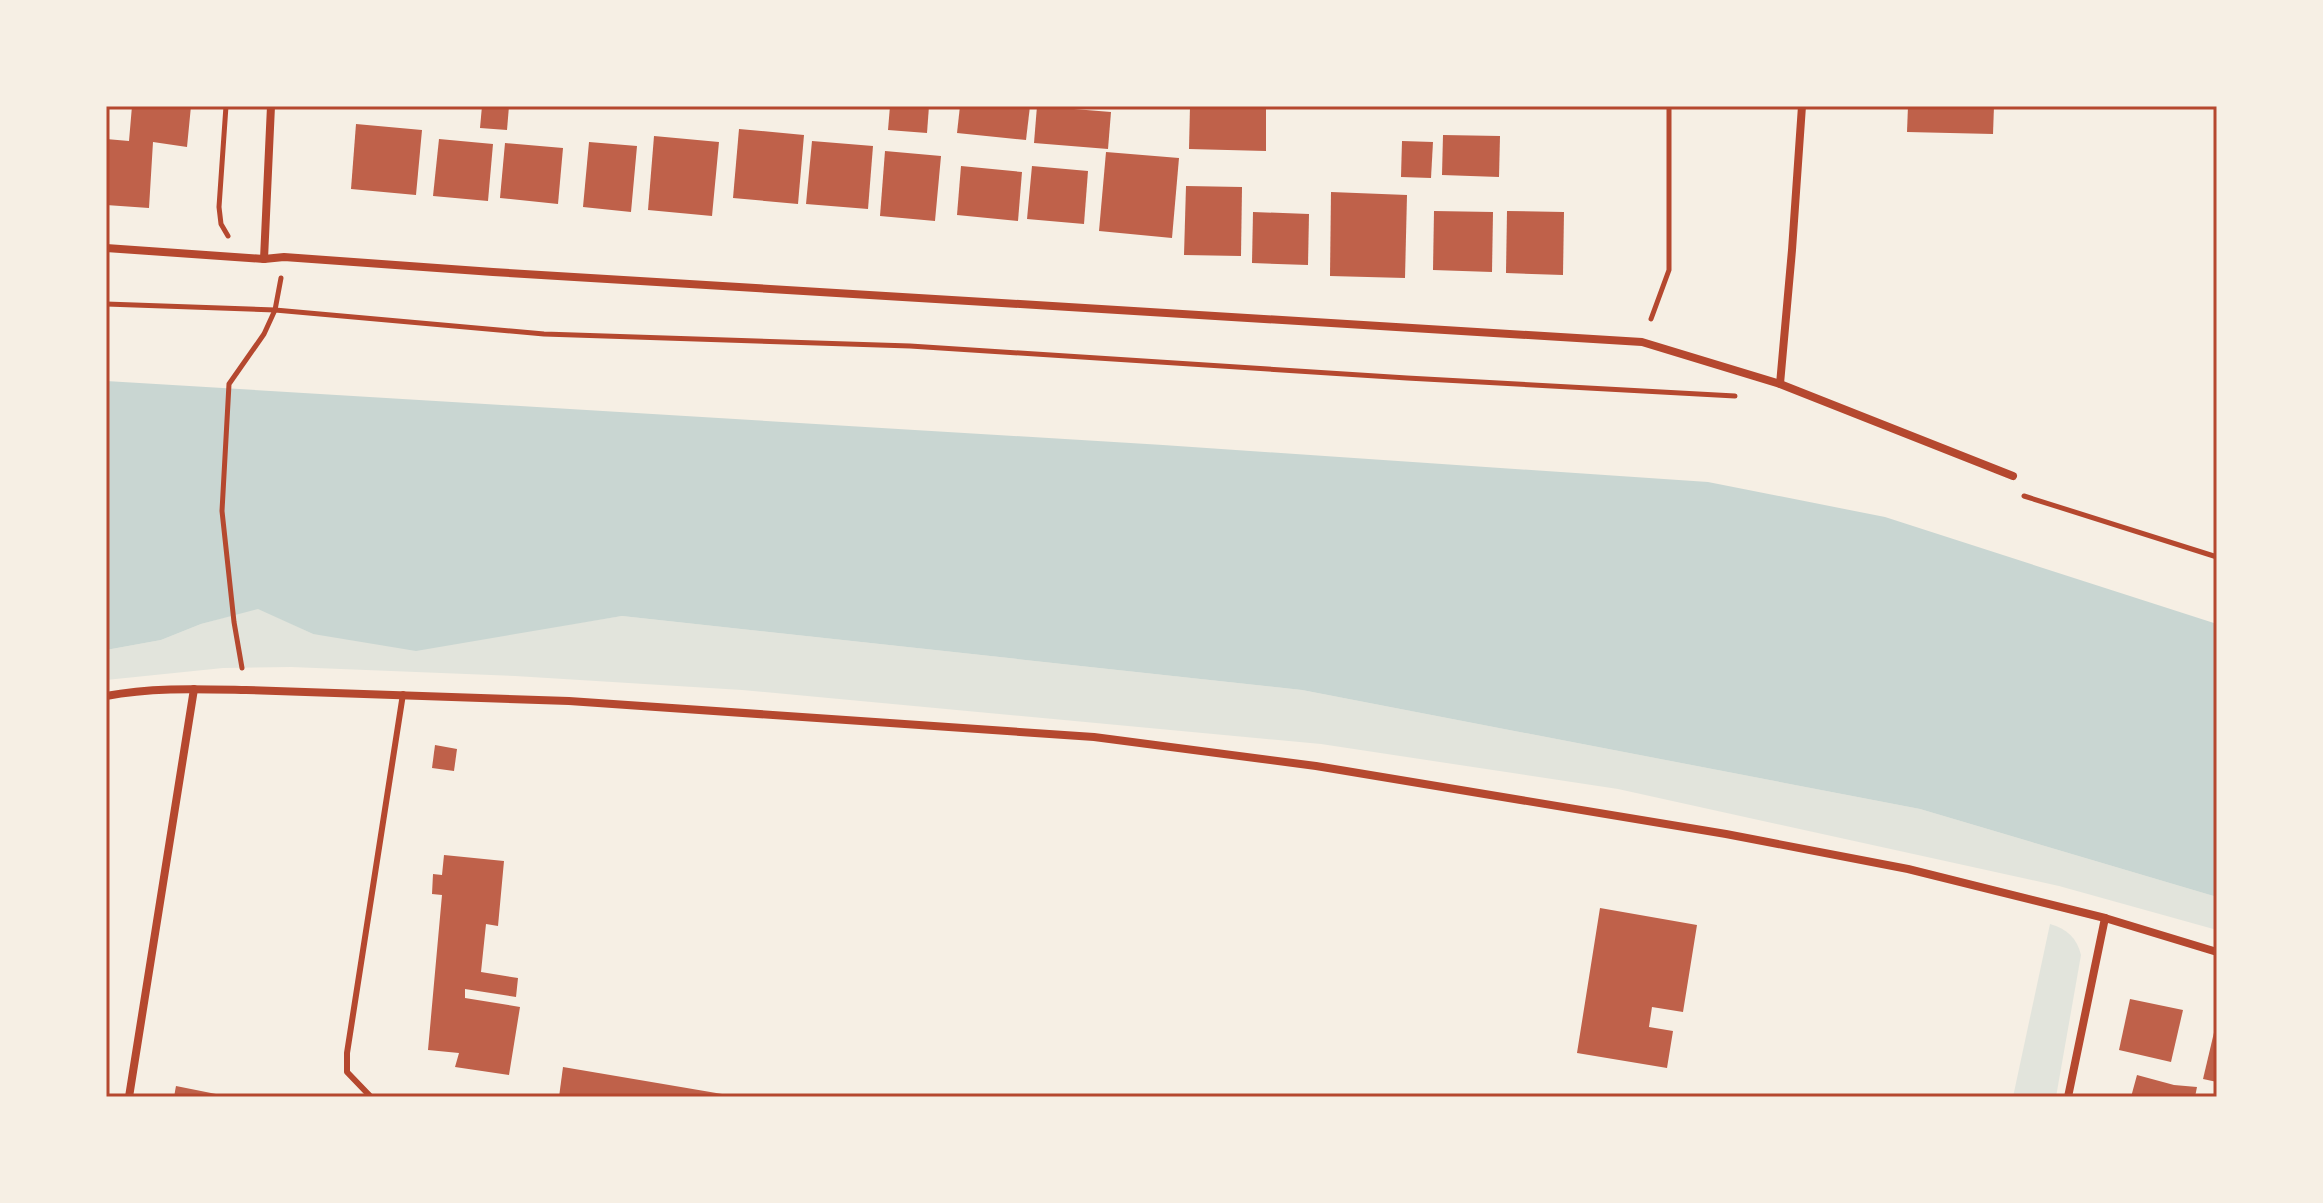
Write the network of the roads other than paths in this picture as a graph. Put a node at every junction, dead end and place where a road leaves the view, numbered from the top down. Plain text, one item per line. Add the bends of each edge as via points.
1 (271, 106) edge
2 (1802, 106) edge
3 (106, 248) edge
4 (264, 259) junction
5 (1780, 384) junction
6 (2013, 476) dead end
7 (194, 689) junction
8 (403, 694) junction
9 (106, 696) edge
10 (2105, 918) junction
11 (2217, 952) edge
12 (129, 1097) edge
13 (371, 1097) edge
14 (2068, 1097) edge

1 - 4 street
2 - 5 street
3 - 4 street
4 - 5 street via 1642,342
5 - 6 street
7 - 8 street
7 - 9 street
7 - 12 street
8 - 10 street via 1094,737 1301,764 1726,834 1908,869
8 - 13 lane via 347,1053 347,1072
10 - 11 street
10 - 14 street

